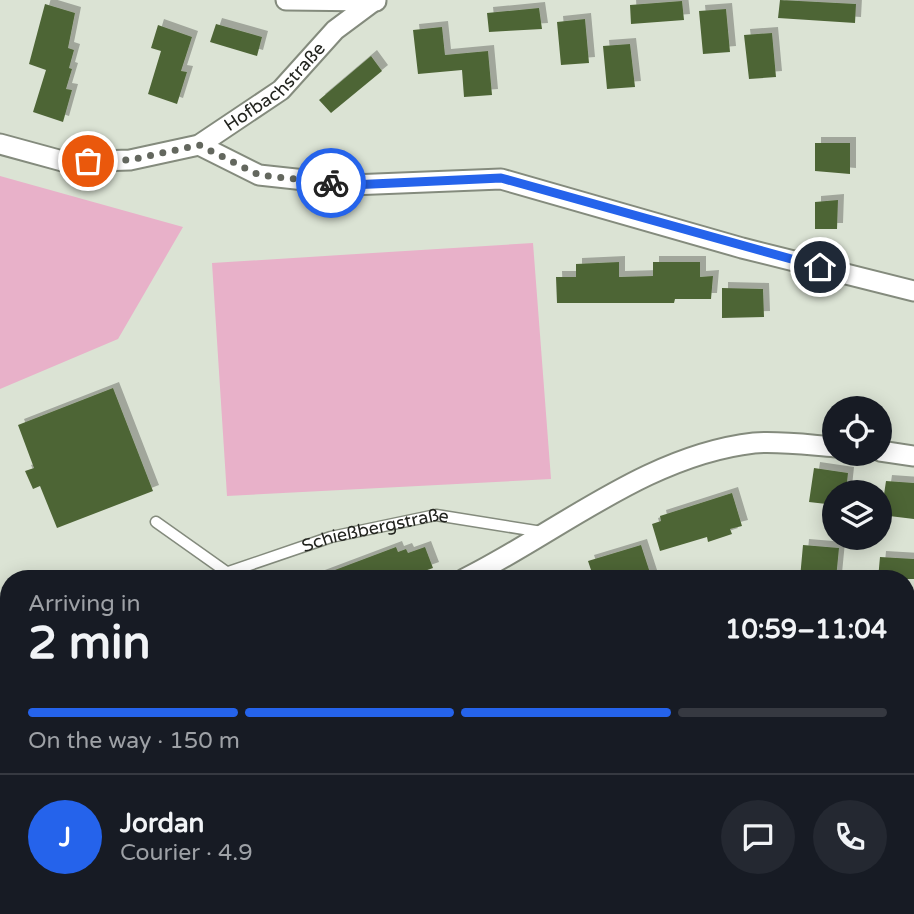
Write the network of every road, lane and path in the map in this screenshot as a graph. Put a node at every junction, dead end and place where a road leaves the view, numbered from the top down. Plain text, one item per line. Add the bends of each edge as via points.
1 (286, 0) edge
2 (378, 1) edge
3 (0, 144) edge
4 (199, 145) junction
5 (914, 291) edge
6 (822, 446) edge
7 (892, 453) edge
8 (914, 456) edge
9 (156, 522) dead end
10 (546, 533) junction
11 (224, 570) edge
12 (237, 570) edge
13 (482, 570) edge

1 - 2 street, Hofbachstraße
2 - 4 street, Hofbachstraße via 335,30 281,90
3 - 4 street, Hofbachstraße via 66,162 130,160
4 - 5 street via 259,175 351,185 501,178 743,248
6 - 10 street via 754,443 692,458 631,485
7 - 8 street
9 - 11 lane
10 - 12 lane, Schießbergstraße via 436,514 331,537
10 - 13 street

